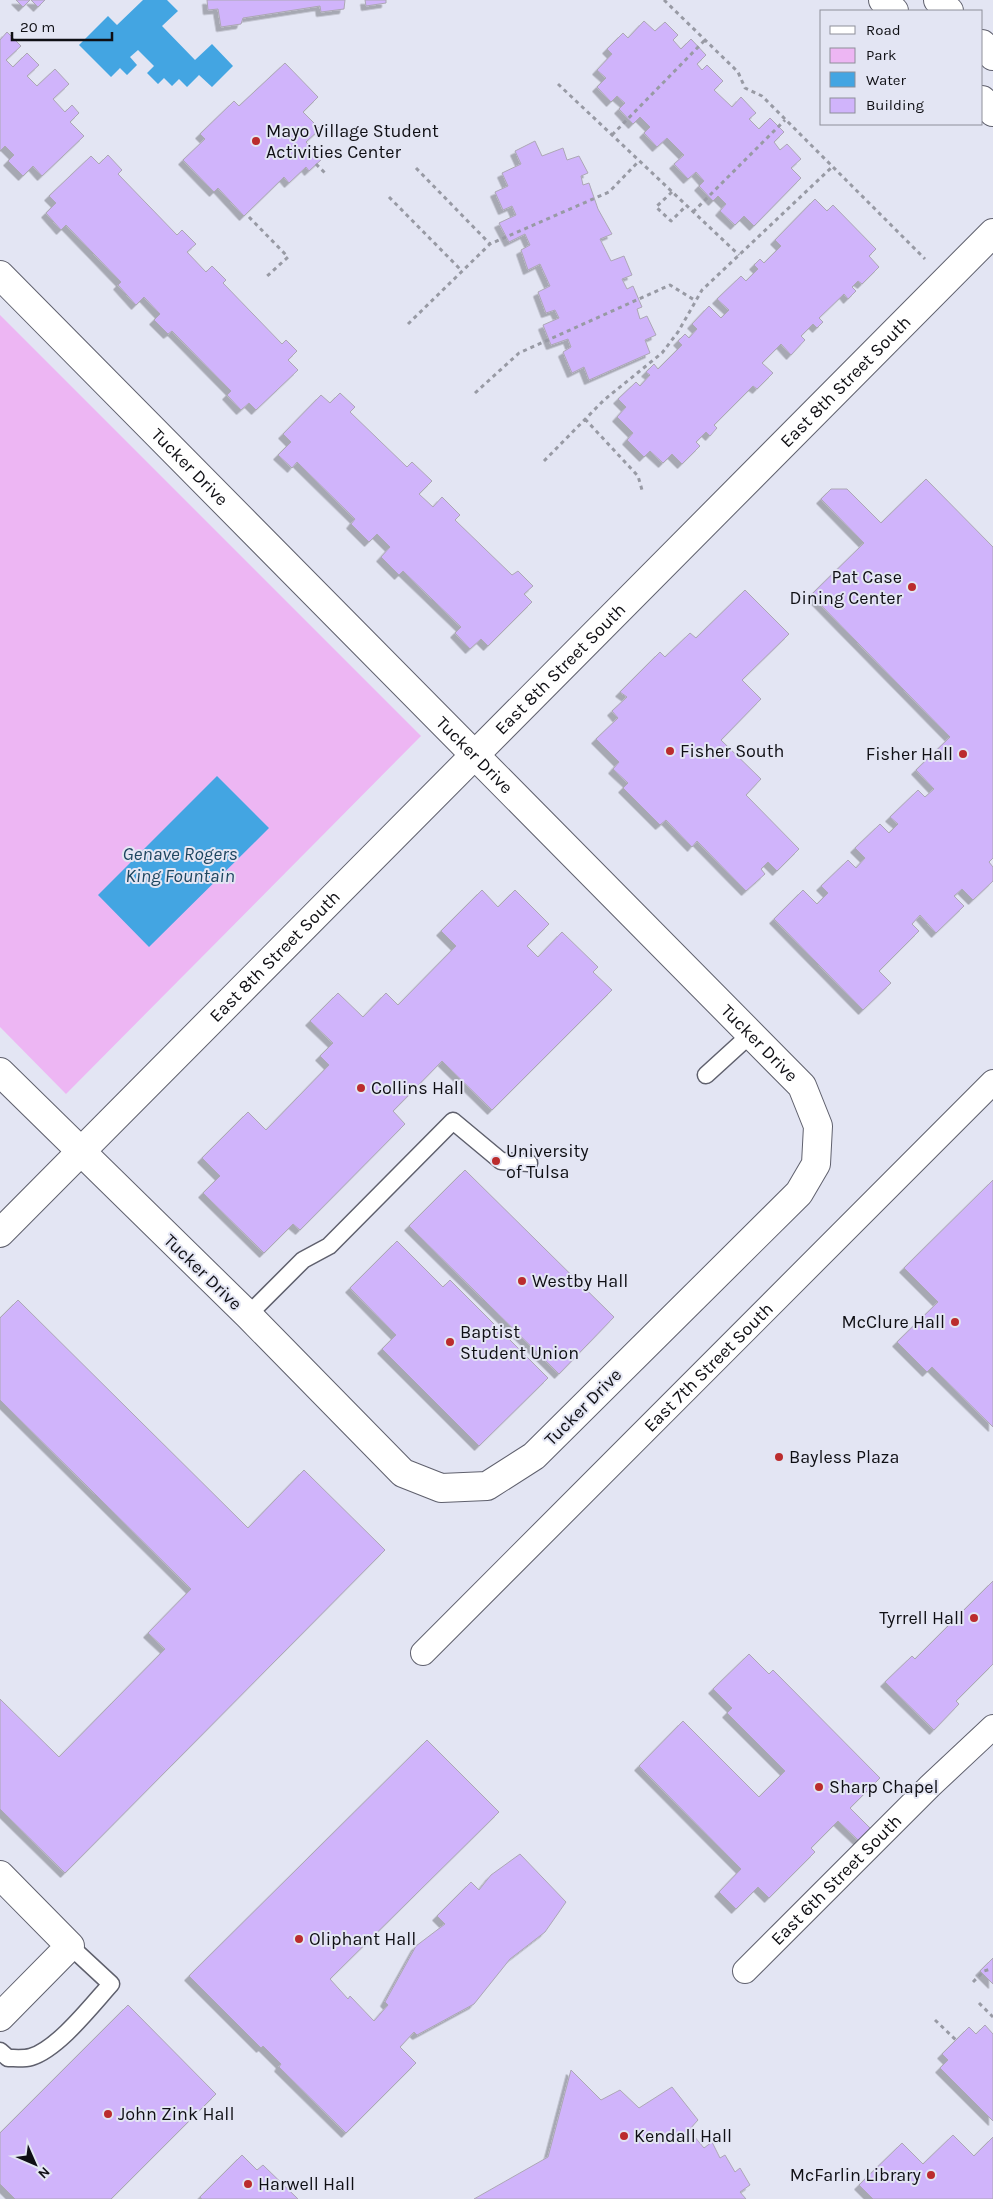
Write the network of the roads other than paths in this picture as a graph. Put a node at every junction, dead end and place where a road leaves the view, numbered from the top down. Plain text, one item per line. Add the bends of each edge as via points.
1 (883, 0) edge
2 (938, 0) edge
3 (893, 10) edge
4 (948, 10) edge
5 (983, 45) edge
6 (993, 56) edge
7 (983, 101) edge
8 (993, 112) edge
9 (993, 233) edge
10 (0, 275) edge
11 (475, 756) junction
12 (751, 1034) junction
13 (0, 1072) edge
14 (706, 1075) dead end
15 (993, 1082) edge
16 (80, 1152) junction
17 (529, 1163) dead end
18 (0, 1233) edge
19 (248, 1316) junction
20 (423, 1653) dead end
21 (993, 1728) edge
22 (0, 1875) edge
23 (70, 1946) junction
24 (745, 1972) dead end
25 (0, 2017) edge
26 (0, 2051) edge

1 - 3 street
2 - 4 street
5 - 6 street
7 - 8 street
9 - 11 street, East 8th Street South
10 - 11 street, Tucker Drive
11 - 12 street, Tucker Drive
11 - 16 street, East 8th Street South
12 - 14 lane
12 - 19 street, Tucker Drive via 802,1086 818,1126 816,1164 799,1193 534,1456 486,1486 441,1488 403,1473
13 - 16 street, Tucker Drive
15 - 20 street, East 7th Street South
16 - 18 street, East 8th Street South
16 - 19 street, Tucker Drive
17 - 19 lane via 501,1161 454,1121 329,1246 303,1260
21 - 24 street, East 6th Street South via 930,1786
22 - 23 street
23 - 25 street
23 - 26 lane via 111,1984 75,2024 44,2051 30,2057 8,2058

